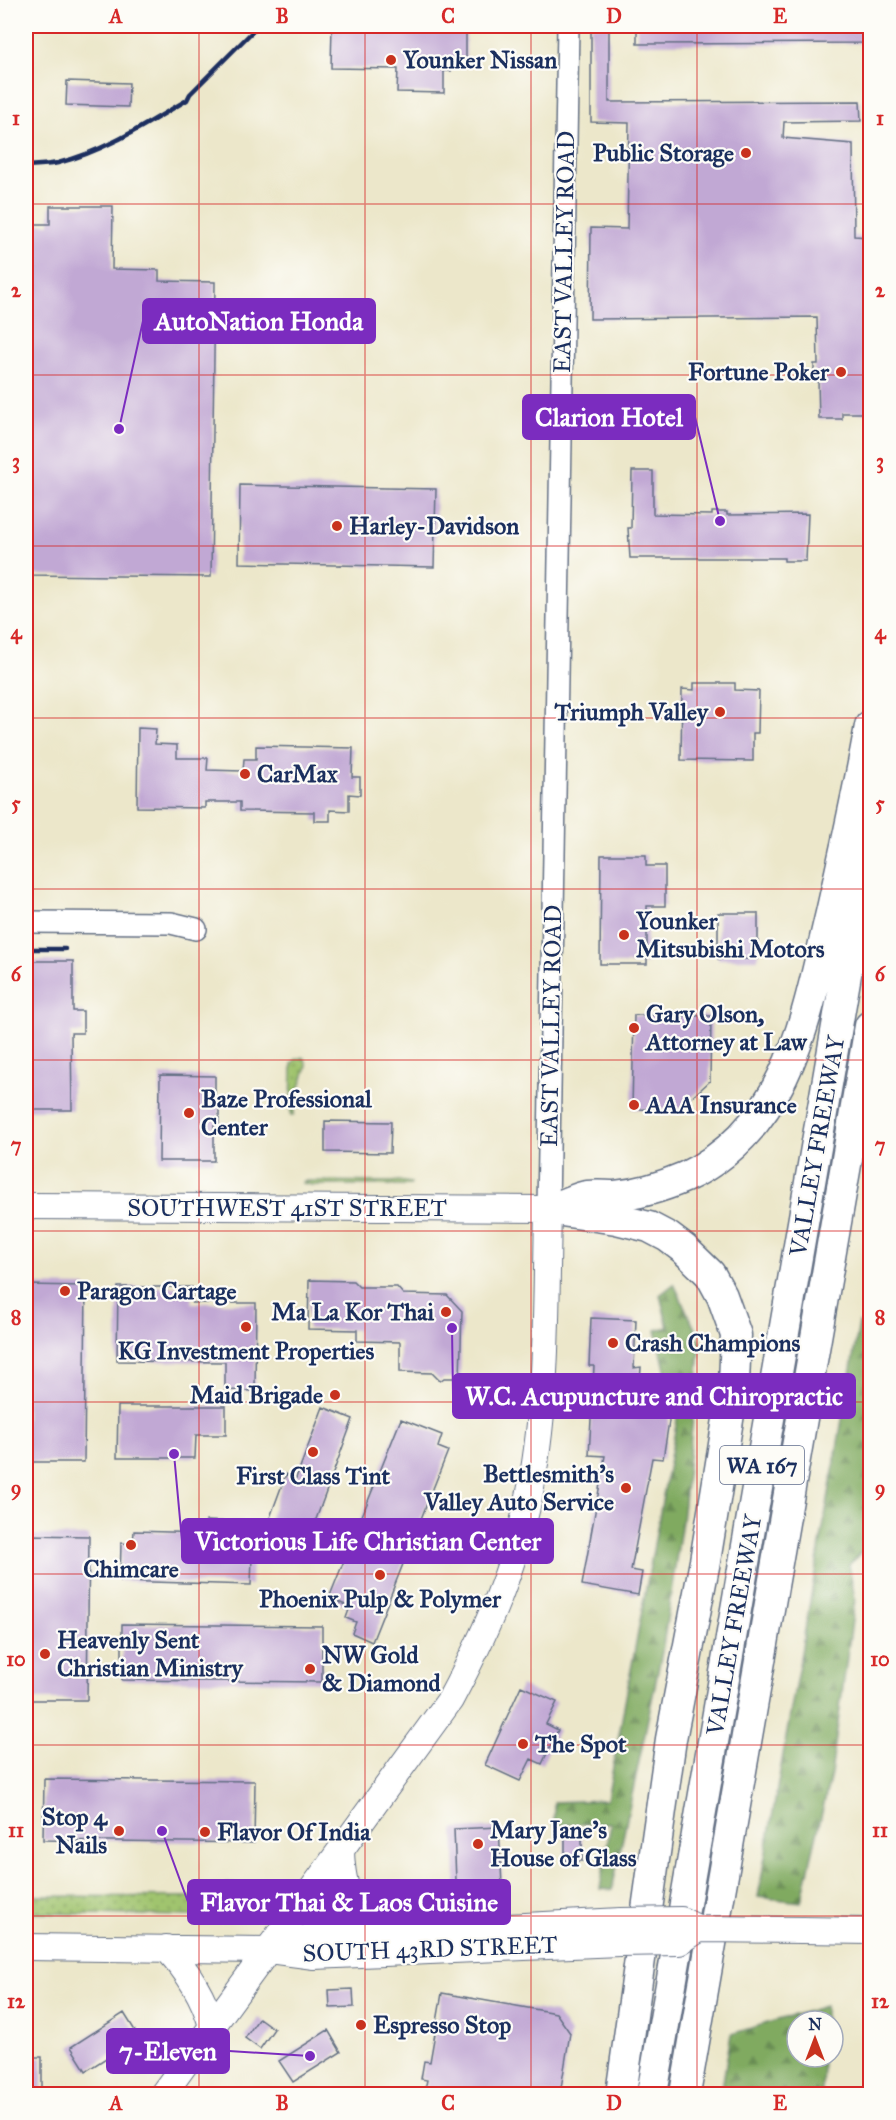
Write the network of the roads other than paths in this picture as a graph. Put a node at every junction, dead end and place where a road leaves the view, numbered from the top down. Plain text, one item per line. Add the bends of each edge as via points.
1 (568, 26) edge
2 (870, 726) edge
3 (870, 836) edge
4 (26, 922) edge
5 (196, 929) dead end
6 (870, 1026) edge
7 (870, 1111) edge
8 (26, 1206) edge
9 (548, 1209) junction
10 (341, 1850) junction
11 (870, 1931) edge
12 (620, 1932) junction
13 (390, 1933) junction
14 (26, 1947) edge
15 (166, 1948) junction
16 (269, 1950) junction
17 (212, 2026) junction
18 (163, 2094) edge
19 (621, 2094) edge
20 (652, 2094) edge
21 (685, 2094) edge
22 (698, 2094) edge

1 - 9 street, EAST VALLEY ROAD
2 - 9 highway via 857,804 803,1030 760,1117 720,1156 670,1183 616,1196 587,1196
3 - 20 highway, VALLEY FREEWAY / WA 167
4 - 5 street via 171,923
6 - 21 highway
7 - 22 highway, VALLEY FREEWAY / WA 167
8 - 9 main road, SOUTHWEST 41ST STREET
9 - 10 main road, EAST VALLEY ROAD via 546,1349 540,1416 531,1488 510,1567 493,1615 450,1700
9 - 19 highway via 616,1219 649,1227 668,1237 710,1274 736,1335 734,1383 671,1739
10 - 13 main road via 347,1895 366,1919
10 - 16 main road, EAST VALLEY ROAD
11 - 12 main road, SOUTH 43RD STREET, bridge via 699,1929 681,1920
12 - 13 main road, SOUTH 43RD STREET
12 - 16 main road, SOUTH 43RD STREET via 314,1956
13 - 16 main road, SOUTH 43RD STREET via 318,1934
14 - 15 main road
15 - 16 main road
15 - 17 main road via 187,1973 207,2008
16 - 17 main road, EAST VALLEY ROAD
17 - 18 main road, EAST VALLEY ROAD

